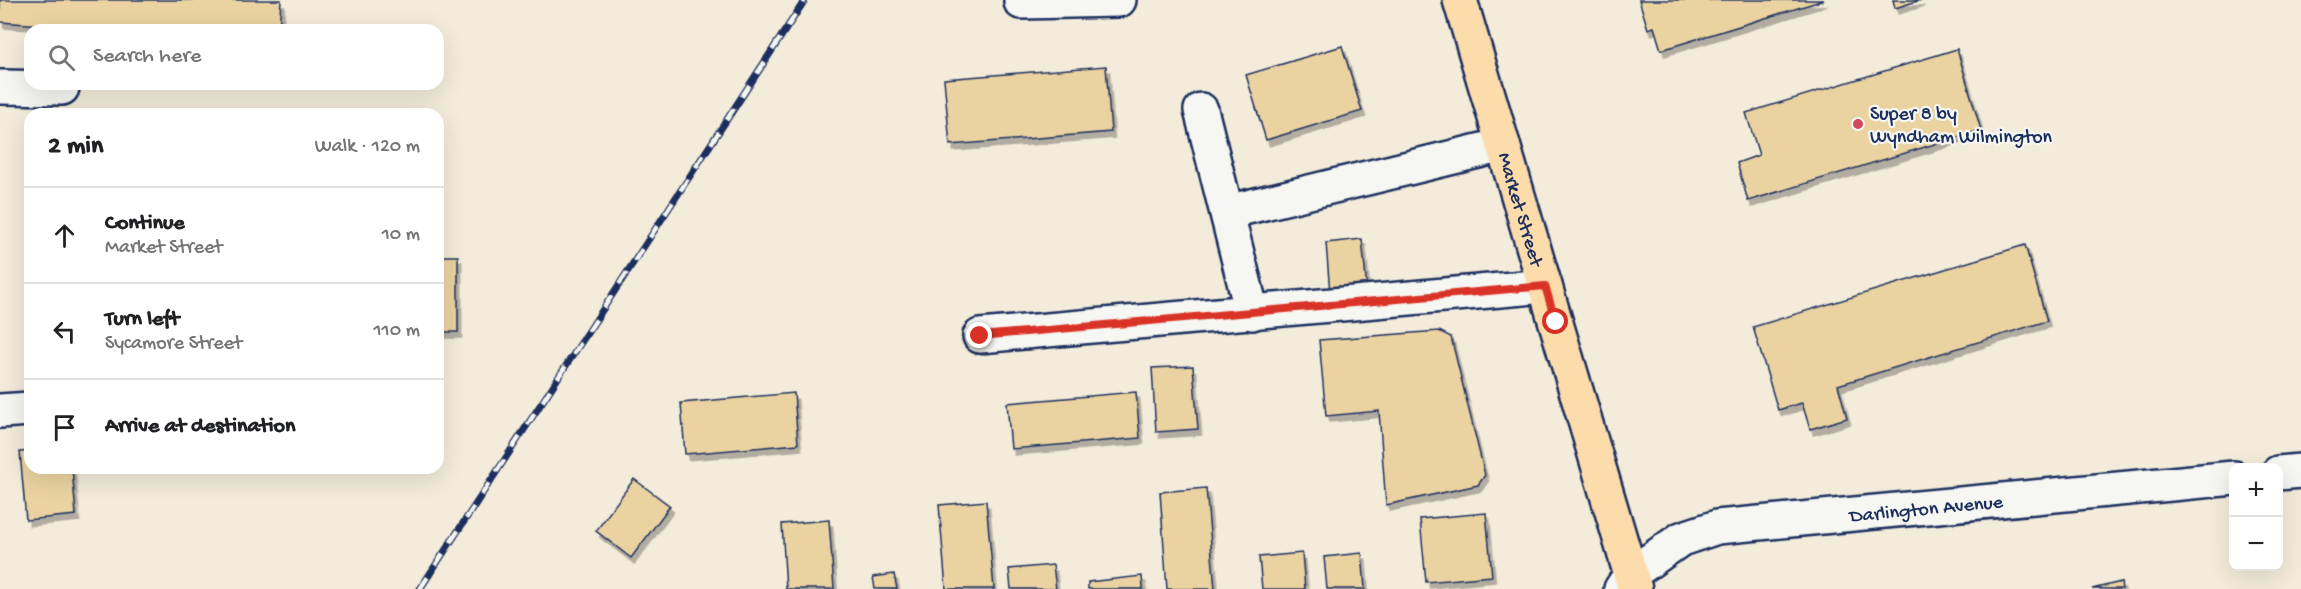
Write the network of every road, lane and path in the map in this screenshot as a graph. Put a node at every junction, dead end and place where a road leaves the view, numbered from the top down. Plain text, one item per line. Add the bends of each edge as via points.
1 (1021, 0) edge
2 (1119, 0) edge
3 (1460, 0) edge
4 (0, 87) edge
5 (24, 87) edge
6 (1202, 110) dead end
7 (1503, 145) junction
8 (1227, 212) junction
9 (1545, 286) junction
10 (1252, 313) junction
11 (980, 336) dead end
12 (24, 409) edge
13 (0, 411) edge
14 (2301, 471) edge
15 (2283, 473) edge
16 (2229, 478) edge
17 (1629, 584) edge

1 - 2 street
3 - 7 main road, Market Street
4 - 5 street
6 - 8 street
7 - 8 street
7 - 9 main road, Market Street
8 - 10 street
9 - 10 street
9 - 17 main road, Market Street
10 - 11 street
12 - 13 street
14 - 15 street
16 - 17 street, Darlington Avenue via 1717,527 1681,539

